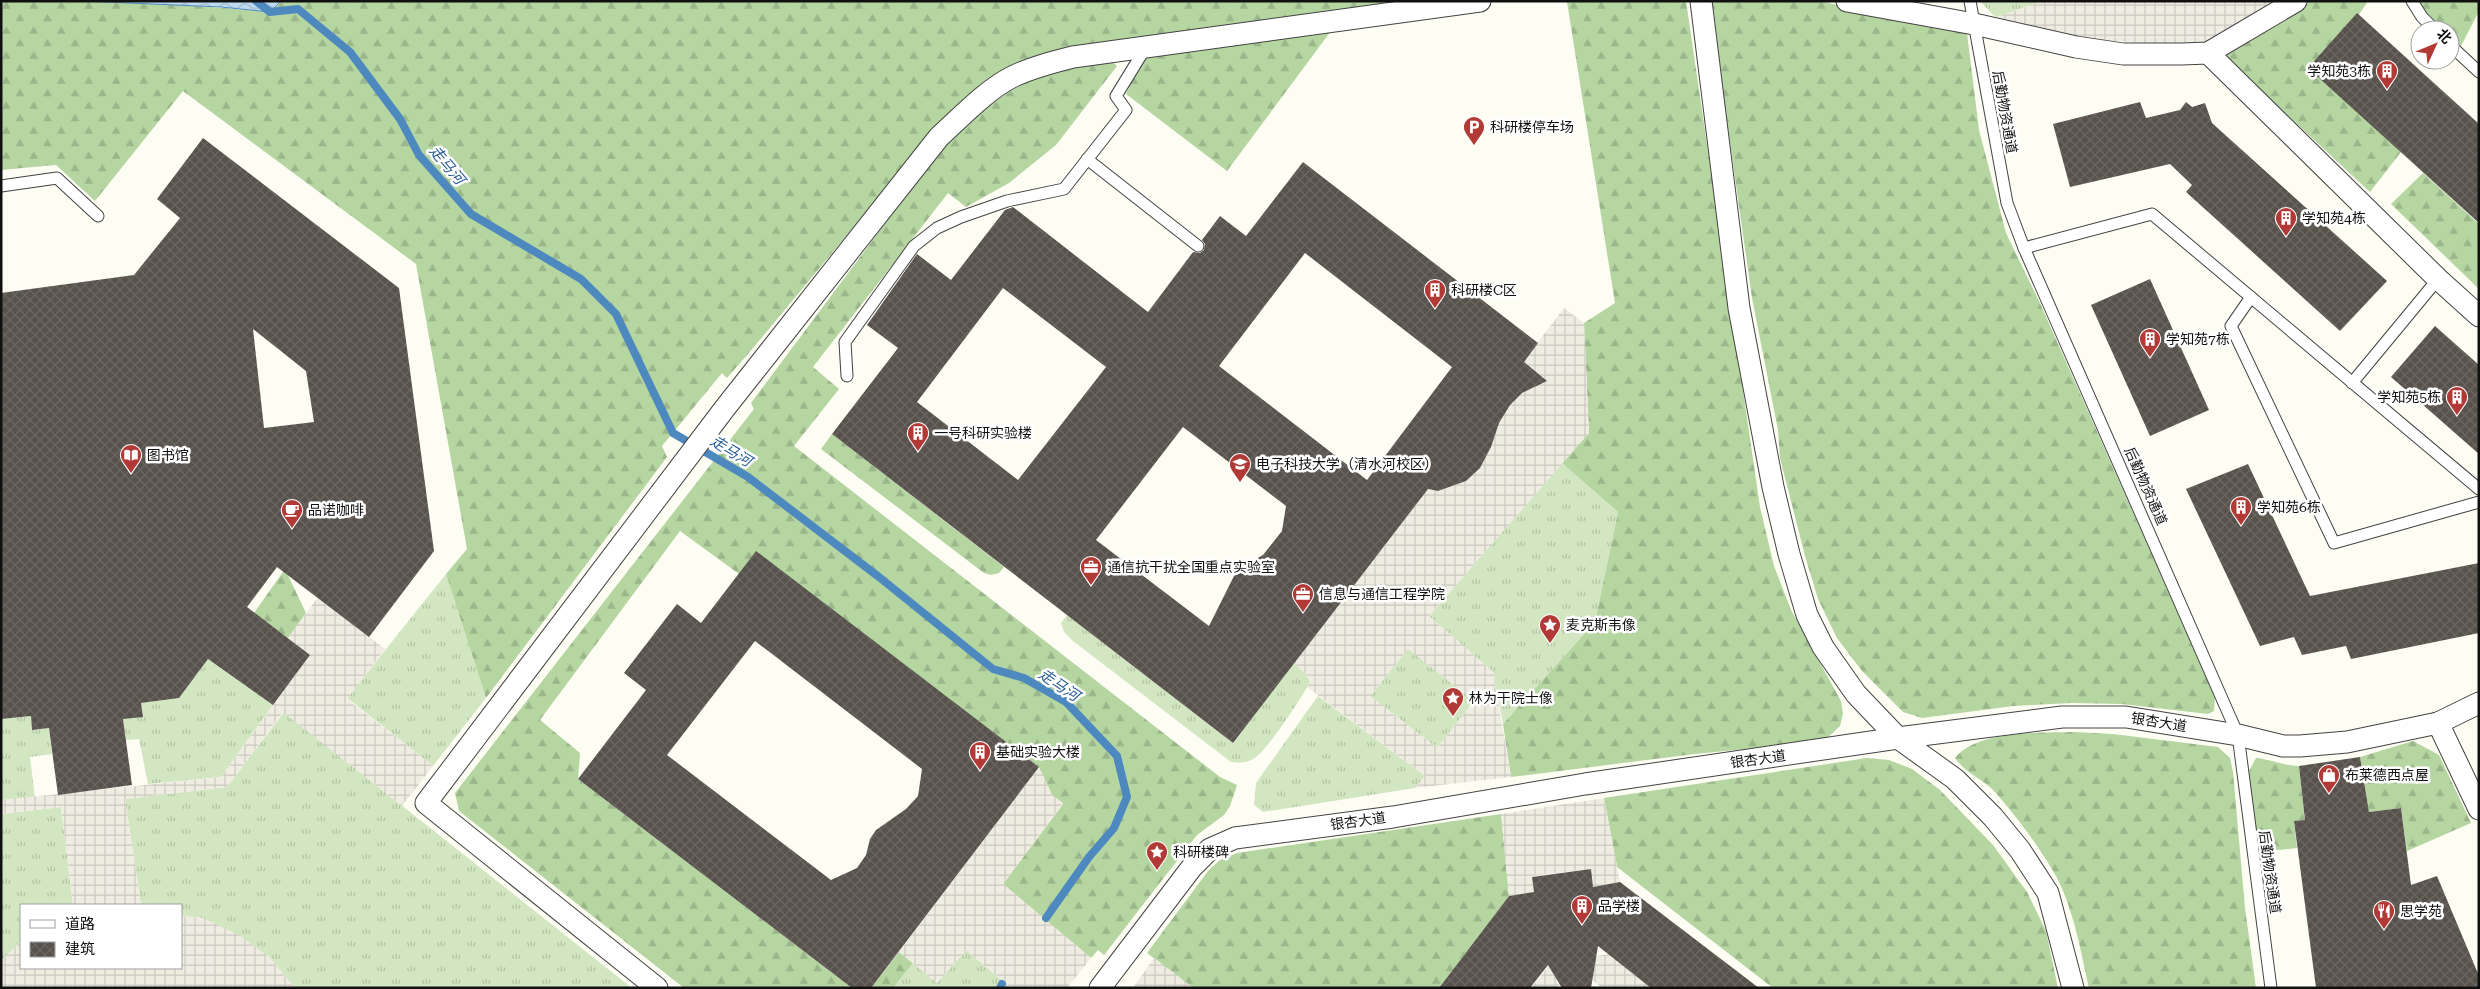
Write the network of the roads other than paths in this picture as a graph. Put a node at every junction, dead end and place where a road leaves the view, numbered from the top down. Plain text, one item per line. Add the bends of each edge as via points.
1 (1480, 1) edge
2 (1701, 1) edge
3 (1848, 1) edge
4 (1970, 1) edge
5 (2296, 1) edge
6 (2412, 1) edge
7 (2425, 20) edge
8 (1974, 24) junction
9 (1146, 47) junction
10 (2208, 53) junction
11 (2460, 54) edge
12 (2479, 72) edge
13 (1087, 159) junction
14 (1, 186) edge
15 (98, 216) dead end
16 (1198, 246) dead end
17 (2024, 248) junction
18 (2438, 279) junction
19 (2251, 298) junction
20 (2479, 316) edge
21 (847, 376) dead end
22 (2352, 383) junction
23 (2479, 489) edge
24 (2479, 502) edge
25 (2479, 703) edge
26 (2438, 723) junction
27 (2238, 735) junction
28 (1898, 738) junction
29 (2479, 810) edge
30 (657, 988) edge
31 (1100, 988) edge
32 (2073, 988) edge
33 (2271, 988) edge

1 - 9 street
2 - 28 street via 1739,308 1789,554 1807,615 1823,647 1856,694
3 - 8 street
4 - 8 lane, 后勤物资通道
5 - 10 street
6 - 7 lane
8 - 10 street via 2123,54
8 - 17 lane, 后勤物资通道 via 2007,203
9 - 13 lane via 1116,96 1126,110
9 - 30 street via 1073,57 1042,64 1012,77 975,104 939,137 724,408 426,803
10 - 18 street
11 - 12 lane
13 - 16 lane
13 - 21 lane via 1064,189 1007,201 961,217 937,228 914,246 845,342
14 - 15 lane via 57,178
17 - 19 lane via 2152,214
17 - 27 lane, 后勤物资通道
18 - 20 street
18 - 22 lane
19 - 22 lane
19 - 24 lane via 2231,326 2334,543
22 - 23 lane
25 - 26 street, 银杏大道
26 - 27 street, 银杏大道 via 2347,742 2300,746 2283,746
26 - 29 street
27 - 28 street, 银杏大道 via 2126,717 2062,717
27 - 33 lane, 后勤物资通道
28 - 31 street, 银杏大道 via 1235,838 1210,849 1192,867
28 - 32 street via 1954,780 1993,817 2020,850 2048,893

